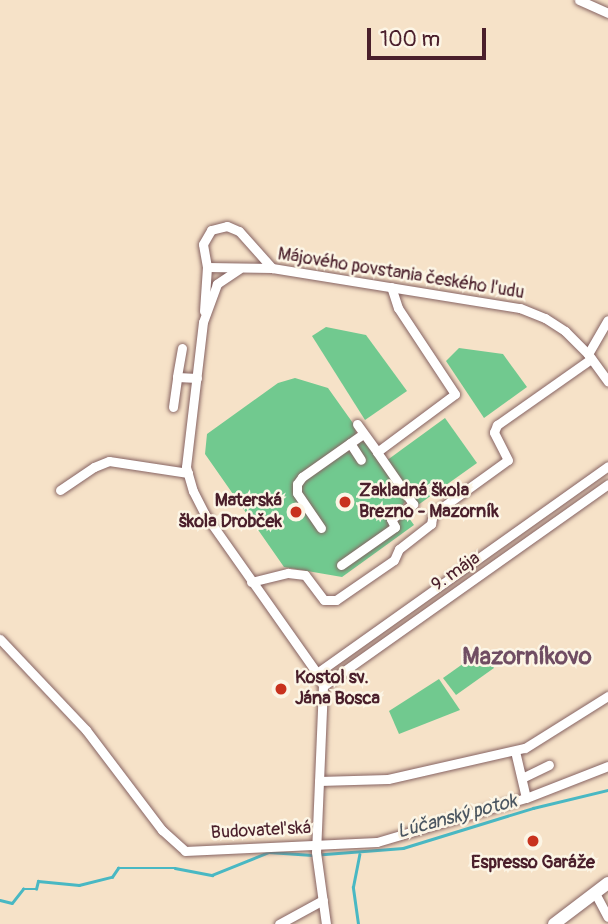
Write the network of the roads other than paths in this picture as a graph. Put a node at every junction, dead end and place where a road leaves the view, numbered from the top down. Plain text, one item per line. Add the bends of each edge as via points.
1 (579, 0) edge
2 (608, 13) edge
3 (207, 267) junction
4 (272, 268) junction
5 (239, 269) junction
6 (391, 287) junction
7 (608, 320) edge
8 (203, 322) junction
9 (182, 348) dead end
10 (589, 356) junction
11 (177, 377) junction
12 (197, 378) junction
13 (608, 383) edge
14 (173, 407) dead end
15 (357, 424) dead end
16 (363, 434) junction
17 (350, 443) junction
18 (377, 452) junction
19 (361, 460) dead end
20 (608, 466) edge
21 (188, 474) junction
22 (608, 484) edge
23 (60, 490) dead end
24 (321, 528) dead end
25 (341, 565) dead end
26 (251, 582) junction
27 (0, 639) edge
28 (317, 673) junction
29 (323, 686) junction
30 (608, 696) edge
31 (515, 751) junction
32 (549, 765) dead end
33 (608, 766) edge
34 (522, 778) junction
35 (319, 781) junction
36 (526, 798) junction
37 (316, 853) junction
38 (608, 883) edge
39 (595, 893) junction
40 (323, 900) junction
41 (608, 917) edge
42 (279, 924) edge
43 (326, 924) edge
44 (554, 924) edge

1 - 2 street
3 - 4 street via 204,244 211,230 227,226 239,230
3 - 5 street, Májového povstania českého ľudu
3 - 8 street
4 - 5 street, Májového povstania českého ľudu
4 - 6 street, Májového povstania českého ľudu
5 - 8 street via 217,284
6 - 10 street, Májového povstania českého ľudu via 527,310 565,331
6 - 18 street via 398,308 455,394
7 - 10 street
8 - 12 street
9 - 11 street
10 - 13 street, Májového povstania českého ľudu
10 - 26 street via 497,425 494,432 508,460 433,514 430,524 399,548 394,560 336,600 324,600 305,575 288,573
11 - 12 street
11 - 14 street
12 - 21 street
15 - 16 street
16 - 17 street
16 - 18 street
17 - 19 street
17 - 24 street via 297,484 297,493
18 - 25 street via 413,504 391,519 395,527
20 - 28 street
21 - 23 street via 109,461
21 - 26 street via 204,513
22 - 29 street, 9. mája
26 - 28 street
27 - 37 street, Budovateľská via 86,730 162,830 185,850
28 - 29 street
29 - 35 street
30 - 31 street
31 - 34 street
31 - 35 street via 388,779
32 - 34 street
33 - 36 street, Budovateľská
34 - 36 street
35 - 37 street
36 - 37 street, Budovateľská via 377,842
37 - 40 street
38 - 39 main road
39 - 41 street
39 - 44 main road
40 - 42 street
40 - 43 street

